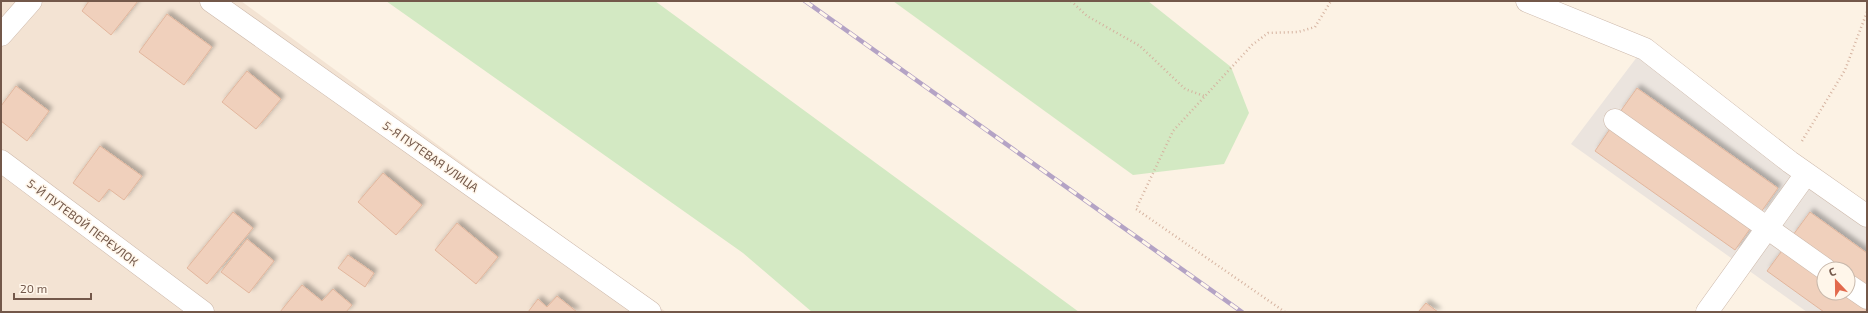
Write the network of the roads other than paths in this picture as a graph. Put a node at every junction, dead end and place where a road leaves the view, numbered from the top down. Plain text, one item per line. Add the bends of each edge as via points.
1 (31, 1) edge
2 (211, 1) edge
3 (1527, 1) edge
4 (1, 35) edge
5 (1615, 120) dead end
6 (1, 161) edge
7 (1798, 168) junction
8 (1867, 216) edge
9 (1767, 228) junction
10 (1816, 263) edge
11 (1856, 290) edge
12 (1867, 298) edge
13 (203, 312) edge
14 (650, 312) edge
15 (1707, 312) edge

1 - 4 street
2 - 14 street, 5-Я ПУТЕВАЯ УЛИЦА
3 - 7 street via 1645,49
5 - 9 street
6 - 13 street, 5-Й ПУТЕВОЙ ПЕРЕУЛОК
7 - 8 street
7 - 9 street
9 - 10 street
9 - 15 street
11 - 12 street

